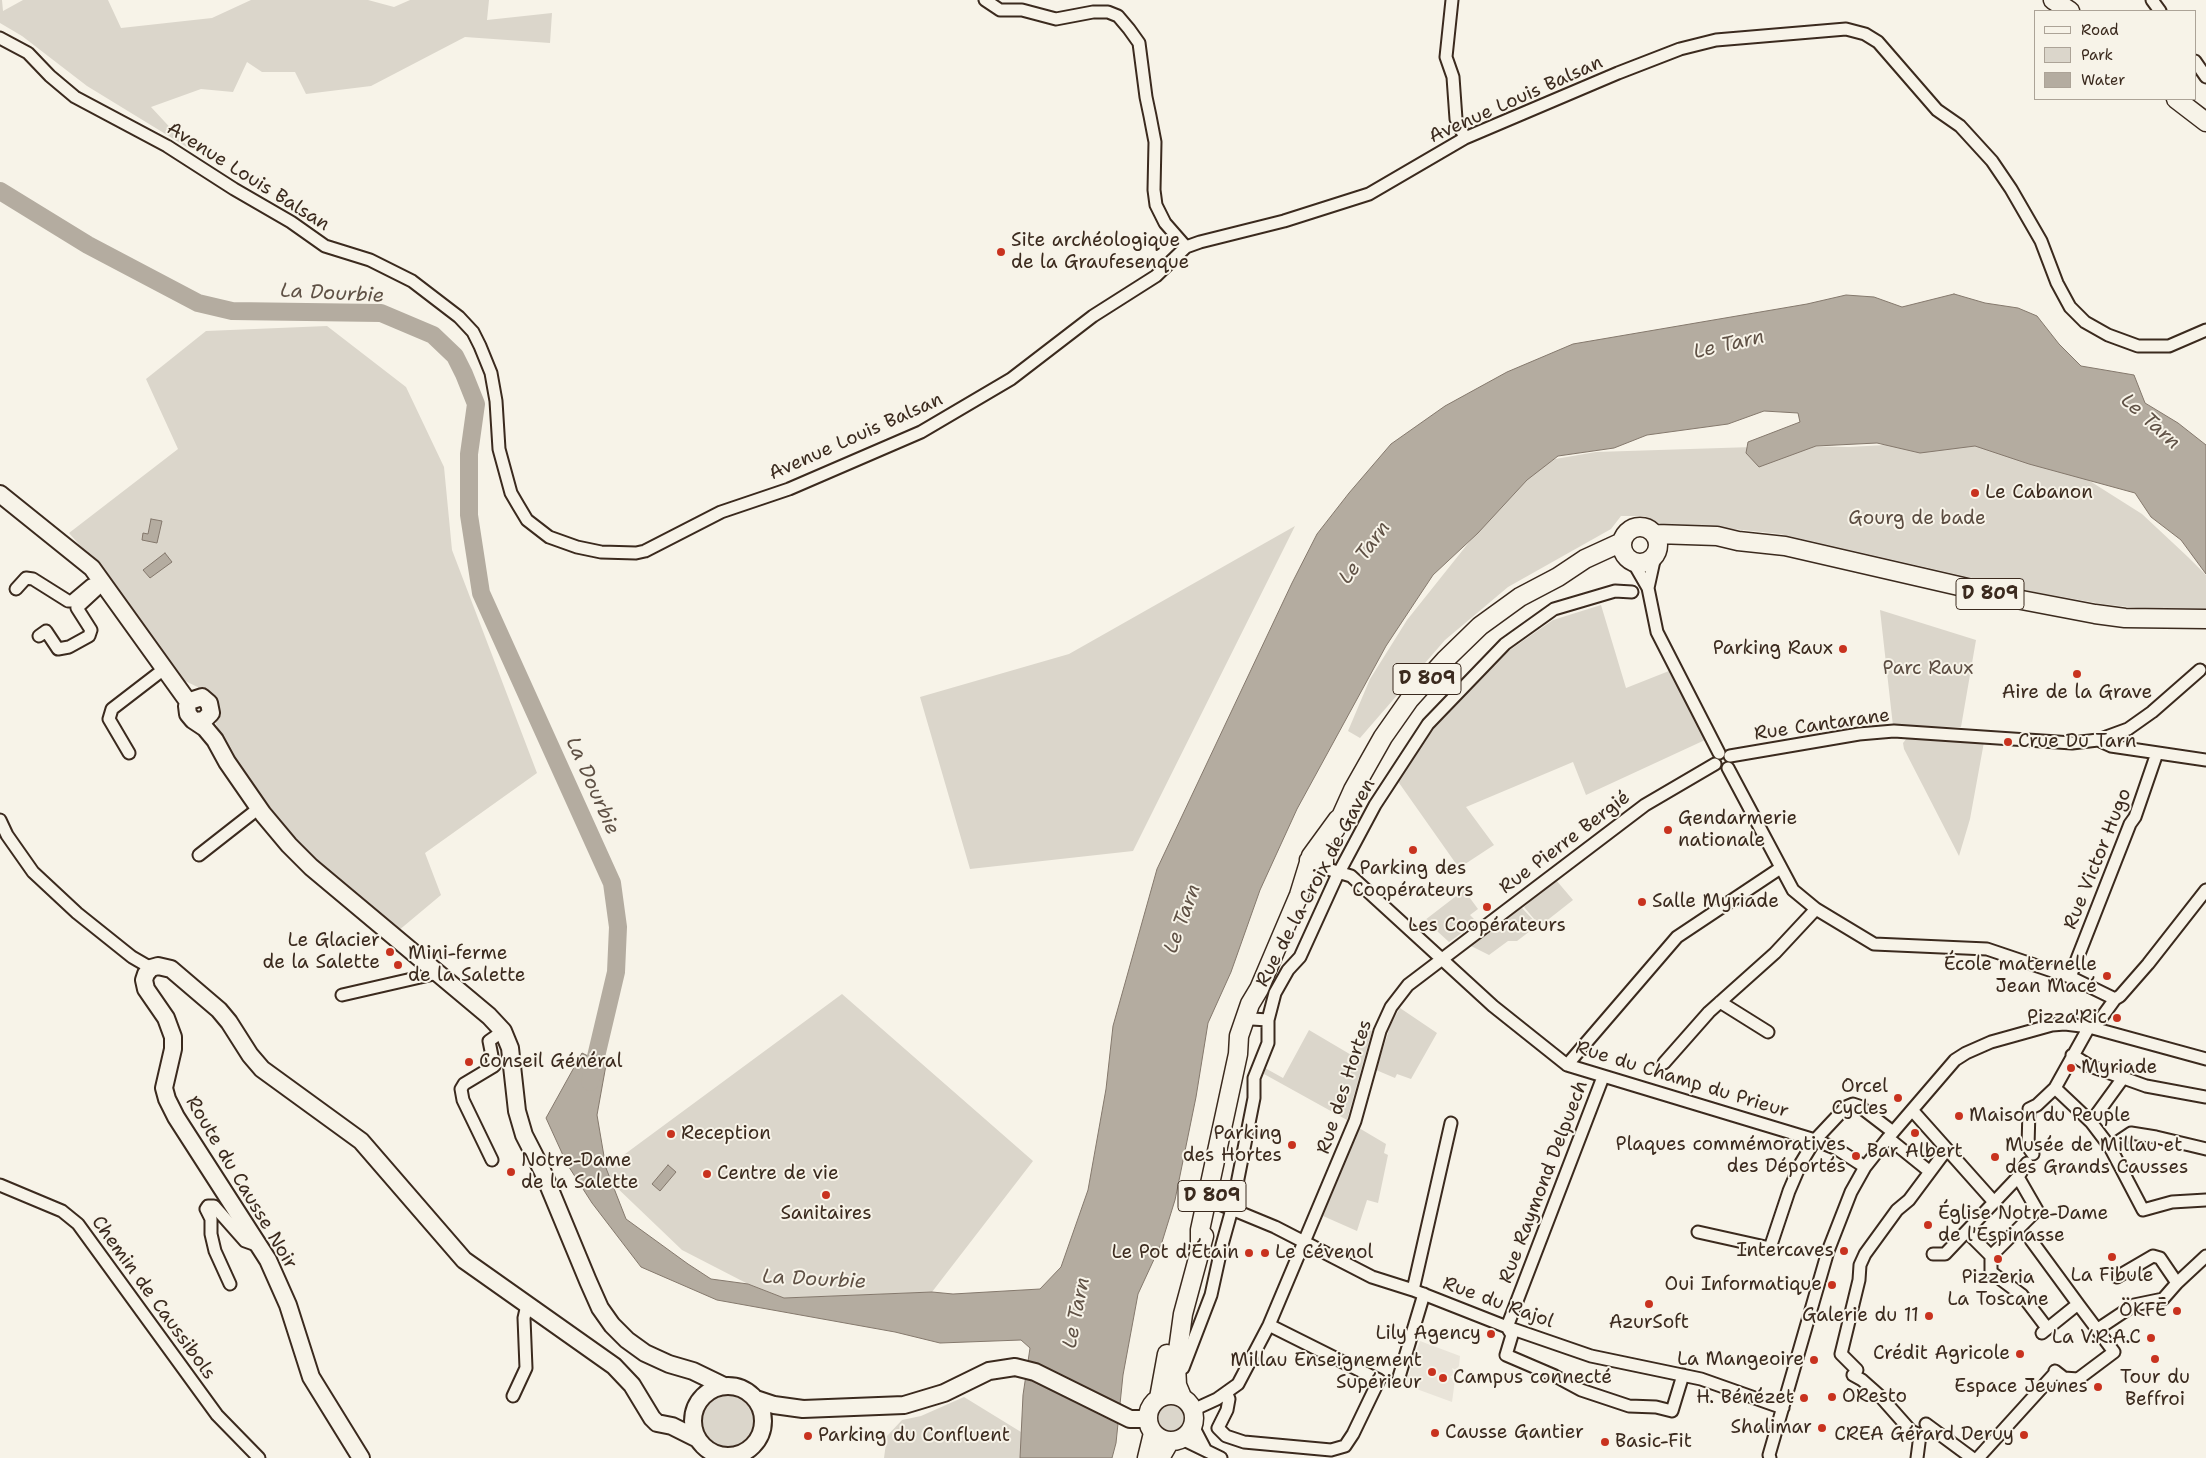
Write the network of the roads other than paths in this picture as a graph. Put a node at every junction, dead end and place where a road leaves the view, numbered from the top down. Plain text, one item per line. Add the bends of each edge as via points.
1 (985, 0) edge
2 (1452, 0) edge
3 (2053, 0) edge
4 (2068, 10) edge
5 (0, 38) edge
6 (2196, 62) edge
7 (2206, 77) edge
8 (2177, 100) edge
9 (2206, 122) edge
10 (1465, 138) junction
11 (1186, 247) junction
12 (2206, 330) edge
13 (0, 494) edge
14 (1622, 542) junction
15 (1656, 547) junction
16 (1631, 561) junction
17 (1558, 577) junction
18 (102, 580) junction
19 (1648, 588) junction
20 (16, 590) dead end
21 (1632, 592) dead end
22 (2206, 619) edge
23 (39, 636) dead end
24 (164, 668) junction
25 (2200, 670) dead end
26 (2098, 740) junction
27 (129, 753) dead end
28 (2157, 753) junction
29 (1722, 758) junction
30 (2206, 760) edge
31 (259, 808) junction
32 (0, 820) edge
33 (199, 854) dead end
34 (1319, 860) junction
35 (1780, 869) junction
36 (1340, 872) junction
37 (2206, 890) edge
38 (1816, 909) junction
39 (1442, 958) junction
40 (152, 968) junction
41 (438, 974) junction
42 (2070, 977) junction
43 (1259, 988) junction
44 (342, 995) dead end
45 (2115, 999) junction
46 (1720, 1002) junction
47 (1260, 1020) junction
48 (2091, 1027) junction
49 (503, 1031) junction
50 (1768, 1032) dead end
51 (1238, 1054) junction
52 (2072, 1056) junction
53 (2206, 1058) edge
54 (1664, 1063) dead end
55 (1567, 1065) junction
56 (1603, 1077) junction
57 (2123, 1078) junction
58 (2056, 1088) junction
59 (2206, 1097) edge
60 (1912, 1110) junction
61 (2091, 1122) junction
62 (1451, 1123) dead end
63 (1891, 1135) junction
64 (1816, 1140) junction
65 (1218, 1145) junction
66 (2110, 1147) junction
67 (2206, 1149) edge
68 (1947, 1150) junction
69 (492, 1160) dead end
70 (1865, 1167) junction
71 (1929, 1172) junction
72 (2018, 1177) junction
73 (0, 1185) edge
74 (2206, 1200) edge
75 (1212, 1201) junction
76 (1994, 1202) junction
77 (1232, 1209) junction
78 (1698, 1232) dead end
79 (1967, 1232) junction
80 (2031, 1240) tunnel mouth
81 (1305, 1243) junction
82 (259, 1246) junction
83 (1200, 1246) junction
84 (1934, 1254) dead end
85 (1991, 1256) junction
86 (2206, 1256) edge
87 (2117, 1277) dead end
88 (2177, 1283) junction
89 (230, 1284) dead end
90 (1418, 1292) junction
91 (2077, 1302) junction
92 (527, 1305) junction
93 (1183, 1314) junction
94 (1270, 1325) junction
95 (1507, 1327) junction
96 (2098, 1329) junction
97 (669, 1364) junction
98 (1183, 1368) dead end
99 (1682, 1375) junction
100 (1399, 1377) dead end
101 (724, 1386) junction
102 (1227, 1394) junction
103 (513, 1396) dead end
104 (701, 1397) junction
105 (1182, 1397) junction
106 (1159, 1398) junction
107 (756, 1399) junction
108 (1783, 1408) junction
109 (803, 1409) junction
110 (692, 1416) junction
111 (1144, 1424) junction
112 (1926, 1424) dead end
113 (672, 1426) junction
114 (763, 1428) junction
115 (1185, 1429) junction
116 (705, 1449) edge
117 (1205, 1449) junction
118 (735, 1457) edge
119 (259, 1458) edge
120 (361, 1458) edge
121 (1147, 1458) edge
122 (1160, 1458) edge
123 (1221, 1458) edge
124 (1770, 1458) edge
125 (1917, 1458) edge
126 (1972, 1458) edge
127 (1978, 1458) edge

1 - 11 street via 1000,10 1022,10 1056,19 1108,12 1118,16 1129,29 1139,44 1155,142 1156,206 1165,223
2 - 10 street via 1446,57 1453,77 1456,119
3 - 4 main road
5 - 11 street, Avenue Louis Balsan via 28,53 75,98 167,146 325,246 370,260 412,281 459,317 473,332 491,373 499,449 511,493 527,520 550,537 601,552 645,551 720,512 789,489 921,432 1011,379 1093,316 1156,276
6 - 7 street
8 - 9 main road
10 - 11 street, Avenue Louis Balsan via 1369,194
10 - 12 street, Avenue Louis Balsan via 1680,49 1716,40 1846,29 1878,42 1937,110 1960,126 1987,154 2041,240 2070,307 2085,322 2138,346 2169,346
13 - 18 main road via 84,561
14 - 15 main road via 1628,531 1639,526 1651,530
14 - 16 main road via 1623,552
14 - 17 main road, D 809 via 1585,559
15 - 16 main road via 1645,563
15 - 19 street
15 - 22 main road, D 809 via 1738,541 1816,552 2057,607 2125,618
16 - 17 main road, D 809 via 1611,559
16 - 19 street
17 - 34 main road, D 809 via 1520,597 1480,626 1428,678 1383,737
18 - 20 street via 72,601 33,578 26,578
18 - 23 street via 77,608 91,630 89,636 58,649 46,631
18 - 24 main road
19 - 29 street via 1657,632
21 - 36 street, Rue de la Croix de Gaven via 1615,591 1554,609 1505,644 1428,724 1388,782
24 - 27 street via 112,709 109,719
24 - 31 main road via 178,688 192,700 205,698 209,703 211,709 203,718
25 - 26 street, Rue Cantarane via 2128,729
26 - 28 street, Rue Cantarane via 2111,746
26 - 29 street, Rue Cantarane via 2072,743 1894,731
28 - 30 street, Rue Cantarane
28 - 42 street, Rue Victor Hugo via 2135,817
29 - 35 street via 1722,770 1728,768
29 - 39 street, Rue Pierre Bergié via 1645,805
31 - 33 street
31 - 41 main road via 311,867
32 - 40 street via 33,872 132,957
34 - 36 street, Rue du Champ du Prieur
34 - 43 main road, D 809 via 1299,895
35 - 38 street via 1793,890
35 - 55 street via 1677,937
36 - 39 street, Rue du Champ du Prieur via 1351,876
36 - 47 street, Rue de la Croix de Gaven via 1300,957 1288,970
37 - 45 street via 2148,964
38 - 42 street via 1874,944 1987,949
38 - 46 street via 1775,953
39 - 55 street, Rue du Champ du Prieur via 1493,1006
39 - 81 street, Rue des Hortes via 1408,985 1391,1008 1380,1031 1355,1121
40 - 82 main road, Route du Causse Noir via 144,980 146,989 166,1018 173,1037 164,1088 167,1099
40 - 92 main road via 171,969 206,998 229,1022 262,1068 361,1141 464,1260
41 - 44 street
41 - 49 main road
42 - 45 street
43 - 47 main road, D 809
43 - 51 main road, D 809 via 1239,1036
45 - 48 street
46 - 50 street
46 - 54 street
47 - 51 main road, D 809
47 - 77 street, Rue de la Croix de Gaven via 1268,1043 1254,1078 1254,1098
48 - 52 street
48 - 53 street
48 - 60 street via 2052,1025 1979,1046 1955,1060
49 - 69 street via 489,1041 494,1066 464,1084 462,1089
49 - 97 main road via 510,1048 522,1130 600,1308 627,1340
51 - 65 main road, D 809
52 - 57 street
52 - 58 street
55 - 56 street, Rue du Champ du Prieur
56 - 64 street, Rue du Champ du Prieur
56 - 95 street, Rue Raymond Delpuech
57 - 59 street via 2146,1086
57 - 61 street
58 - 61 street
58 - 72 street via 2029,1109 2030,1158
60 - 63 street
60 - 68 street
61 - 66 street
62 - 90 street
63 - 64 street via 1853,1104 1846,1107
63 - 70 street
63 - 71 street
64 - 70 street, Rue du Champ du Prieur
64 - 78 street via 1789,1190 1770,1248
65 - 75 main road, D 809
65 - 83 main road, D 809 via 1200,1230
66 - 67 street via 2131,1133
66 - 74 street via 2143,1210 2172,1202
68 - 71 street
68 - 76 street
70 - 108 street via 1851,1192 1831,1244
71 - 125 street via 1865,1254 1841,1354 1911,1431 1920,1435
72 - 76 street
72 - 85 street via 2037,1210
73 - 119 street, Chemin de Caussibols via 62,1211 78,1224 217,1415
75 - 77 street, Rue du Rajol
75 - 83 main road, D 809
76 - 79 street
77 - 81 street, Rue du Rajol
77 - 98 street, Rue de la Croix de Gaven via 1211,1295
79 - 84 street via 1944,1254
79 - 85 street
80 - 91 street
81 - 90 street, Rue du Rajol via 1372,1277
81 - 94 street, Rue des Hortes
82 - 89 street via 245,1241 214,1206 208,1206 215,1251
82 - 120 main road, Route du Causse Noir via 288,1305 311,1377
83 - 93 main road, D 809
85 - 91 street via 1991,1272 2022,1295 2044,1330
86 - 88 street
87 - 88 street via 2153,1256 2160,1258
88 - 96 street via 2163,1299 2134,1305
90 - 95 street, Rue du Rajol
90 - 100 street
91 - 96 street
92 - 103 street via 524,1318 526,1368
92 - 113 main road via 614,1366 632,1385 652,1418
93 - 105 main road, D 809 via 1176,1374 1176,1385
93 - 106 main road, D 809 via 1168,1351
94 - 102 street, Rue des Hortes via 1238,1384
94 - 102 street via 1379,1380 1353,1434 1345,1446 1331,1450 1244,1442 1226,1436 1218,1428 1229,1399
95 - 99 street, Rue du Rajol via 1592,1356
95 - 99 street via 1512,1335 1506,1355 1593,1394 1629,1406 1672,1410
96 - 127 street via 2114,1352 2078,1379 2064,1378 2056,1371
97 - 101 main road
97 - 104 main road via 696,1384
99 - 108 street, Rue du Rajol
101 - 104 main road
101 - 107 main road via 736,1386
102 - 115 street
104 - 110 main road
105 - 106 main road via 1173,1394
105 - 115 main road
106 - 111 main road via 1150,1407
107 - 109 main road
107 - 114 main road via 761,1408
108 - 124 street
109 - 111 main road via 884,1407 924,1400 990,1371 1015,1367 1035,1372
109 - 114 main road
110 - 113 main road
110 - 116 main road via 693,1427
111 - 115 main road via 1161,1439
111 - 121 main road
112 - 126 street
113 - 116 main road
114 - 118 main road via 754,1445
115 - 117 street
115 - 117 street
115 - 122 main road
116 - 118 main road via 721,1456
117 - 123 street

